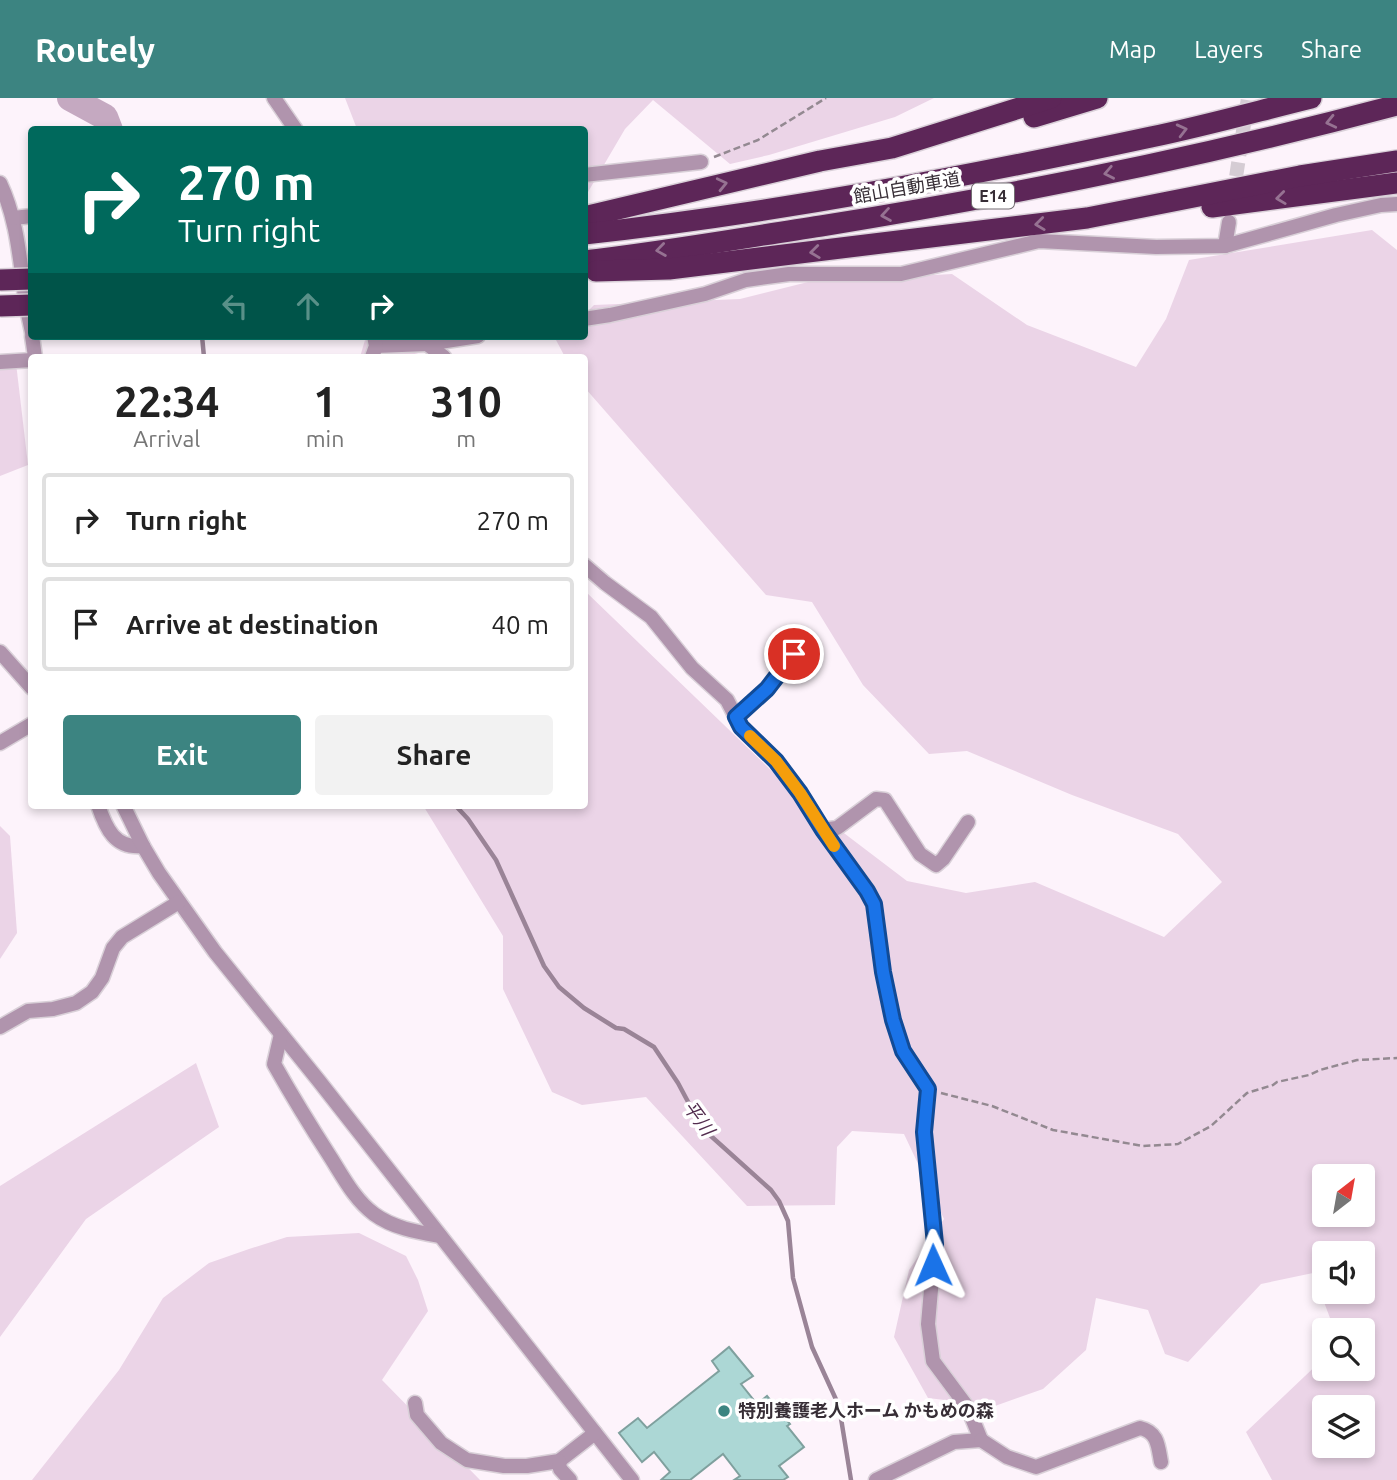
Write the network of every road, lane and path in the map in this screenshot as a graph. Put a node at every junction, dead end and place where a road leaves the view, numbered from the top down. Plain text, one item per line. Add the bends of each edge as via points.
1 (274, 98) edge
2 (827, 98) edge
3 (1051, 98) edge
4 (1097, 98) edge
5 (1311, 98) edge
6 (1397, 105) edge
7 (293, 126) edge
8 (892, 148) junction
9 (1397, 160) edge
10 (701, 162) joint
11 (588, 175) edge
12 (0, 183) edge
13 (1397, 183) edge
14 (1178, 200) junction
15 (1397, 204) edge
16 (28, 216) edge
17 (588, 216) edge
18 (13, 218) junction
19 (1229, 222) dead end
20 (588, 233) edge
21 (1224, 246) junction
22 (588, 260) edge
23 (588, 272) edge
24 (28, 279) edge
25 (0, 280) edge
26 (28, 304) edge
27 (0, 306) edge
28 (28, 310) edge
29 (588, 318) edge
30 (452, 340) edge
31 (427, 344) junction
32 (374, 346) edge
33 (440, 354) edge
34 (28, 359) edge
35 (0, 362) edge
36 (588, 568) edge
37 (0, 652) edge
38 (794, 654) dead end
39 (28, 684) edge
40 (736, 717) junction
41 (28, 726) edge
42 (0, 743) edge
43 (99, 809) edge
44 (125, 809) edge
45 (968, 822) dead end
46 (823, 830) junction
47 (144, 846) junction
48 (179, 902) junction
49 (0, 1027) edge
50 (281, 1034) junction
51 (1397, 1058) edge
52 (928, 1089) junction
53 (440, 1236) junction
54 (415, 1404) dead end
55 (595, 1433) junction
56 (981, 1440) junction
57 (559, 1461) junction
58 (1161, 1462) dead end
59 (570, 1480) edge
60 (632, 1480) edge
61 (876, 1480) edge

1 - 7 street
2 - 10 path via 758,140
3 - 8 highway
4 - 8 highway via 1027,119
20 -> 5 highway, 館山自動車道 / E14 via 936,181 1153,137
6 -> 22 highway, 館山自動車道 / E14 via 1160,163 941,206
17 -> 8 highway
9 - 14 highway
10 - 11 street
12 - 18 street
13 -> 14 highway via 1200,208
14 -> 23 highway via 1087,218 682,268
15 - 21 street via 1336,215
16 - 18 street
18 - 28 street
19 - 21 street
21 - 29 street via 1040,241 901,274 789,274 746,280
24 - 25 highway, bridge
26 - 27 highway, bridge
30 - 31 street
31 - 32 street
31 - 33 street
34 - 35 street
36 - 40 street via 651,617 692,668 727,700
37 - 39 street
38 - 40 street via 767,689
40 - 46 street via 776,761
41 - 42 street
43 - 47 street via 117,839 129,847
44 - 47 street
45 - 46 street via 936,865 920,854 885,800 876,799 837,828
46 - 52 street via 874,904 893,1020 903,1051
47 - 48 street
48 - 49 street via 122,937 92,992 76,1003 28,1011
48 - 50 street
50 - 53 street
50 - 53 street via 274,1065 356,1195 384,1221
51 - 52 path via 1357,1059 1247,1093 1211,1126 1178,1144 1143,1146 1054,1130
52 - 56 street via 924,1132 935,1244 928,1324 933,1361 968,1408
53 - 55 street
54 - 57 street via 417,1415 441,1443 467,1460 504,1466
55 - 57 street
55 - 60 street
56 - 58 street via 1007,1457 1037,1467 1140,1428 1156,1438
56 - 61 street via 954,1442
57 - 59 street

